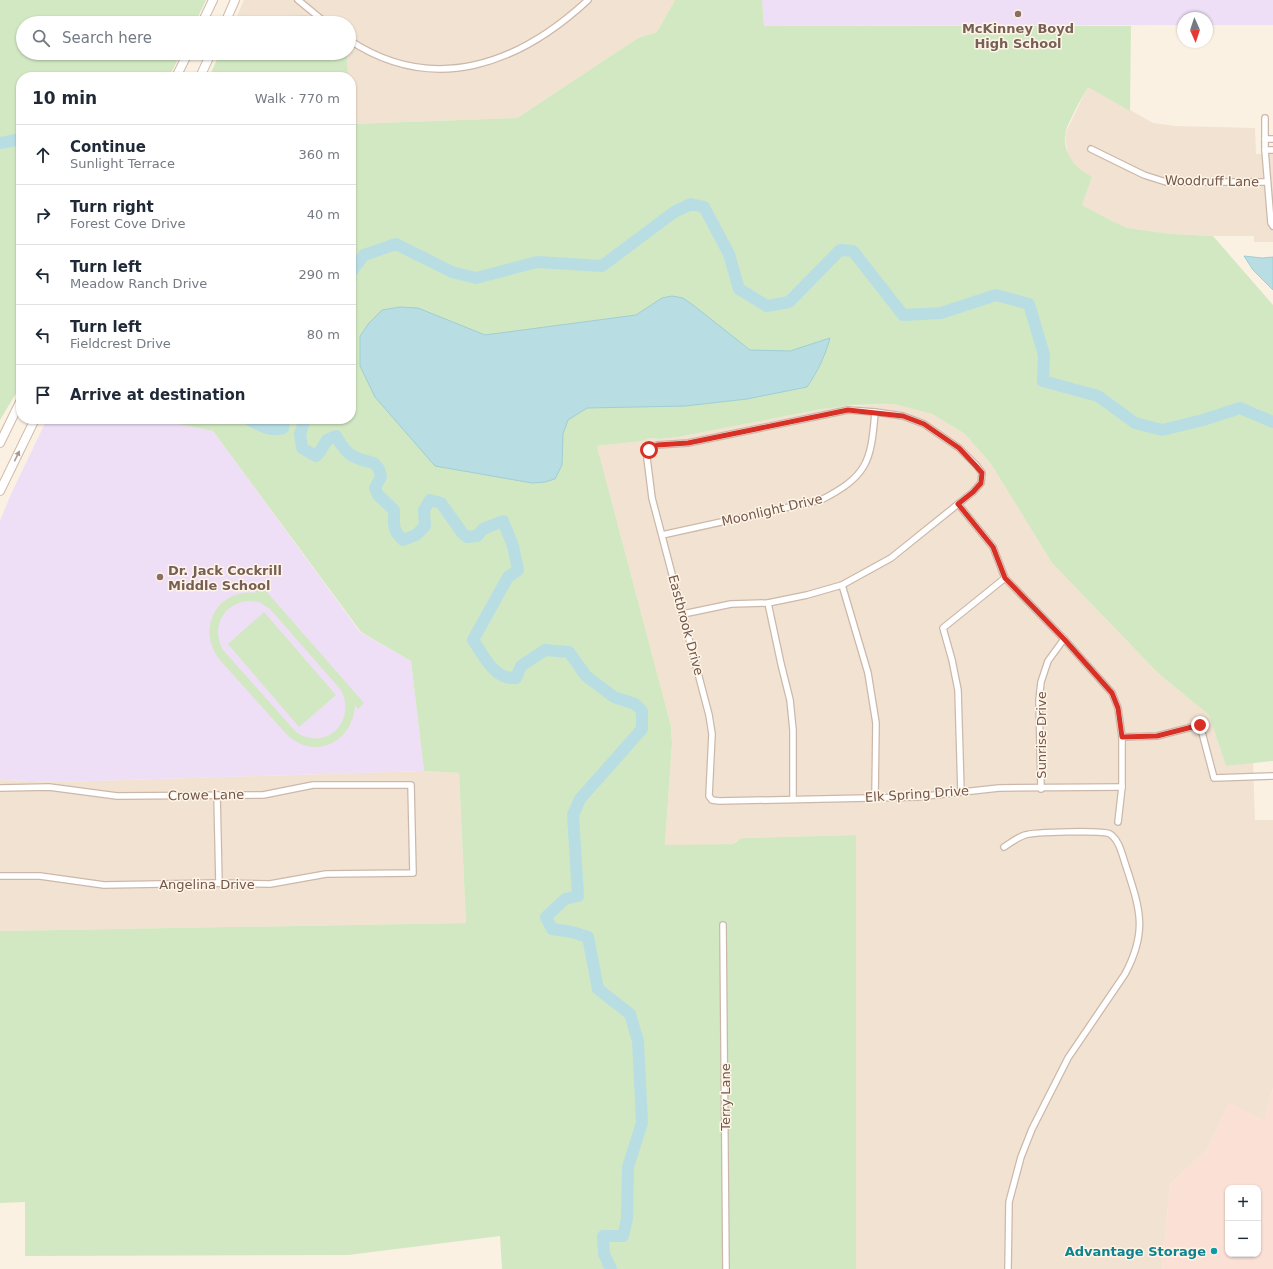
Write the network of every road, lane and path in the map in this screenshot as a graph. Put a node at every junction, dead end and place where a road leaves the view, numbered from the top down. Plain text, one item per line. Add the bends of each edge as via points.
1 (213, 0) edge
2 (235, 0) edge
3 (298, 0) edge
4 (588, 0) edge
5 (205, 16) edge
6 (227, 16) edge
7 (317, 16) edge
8 (356, 44) edge
9 (184, 60) edge
10 (208, 60) edge
11 (178, 72) edge
12 (202, 72) edge
13 (1265, 118) dead end
14 (1265, 139) junction
15 (1273, 139) edge
16 (1091, 150) dead end
17 (1265, 150) junction
18 (1273, 150) edge
19 (1267, 182) junction
20 (1273, 226) edge
21 (16, 410) edge
22 (874, 412) junction
23 (33, 424) edge
24 (0, 442) edge
25 (0, 491) edge
26 (958, 504) junction
27 (662, 535) junction
28 (1005, 578) junction
29 (842, 585) junction
30 (768, 603) junction
31 (683, 614) junction
32 (1064, 639) junction
33 (1122, 737) junction
34 (1273, 776) edge
35 (1122, 787) junction
36 (0, 788) edge
37 (1041, 788) junction
38 (961, 792) junction
39 (217, 795) junction
40 (793, 798) junction
41 (875, 798) junction
42 (712, 800) joint
43 (1118, 822) dead end
44 (1004, 847) dead end
45 (413, 873) joint
46 (0, 876) edge
47 (219, 883) junction
48 (723, 925) dead end
49 (726, 1269) edge
50 (1008, 1269) edge

1 - 5 main road
2 - 6 main road
3 - 7 street
4 - 8 street via 539,38 519,50 471,66 442,69 408,66 376,55
9 - 11 main road
10 - 12 main road
13 - 14 street
14 - 15 street
14 - 17 street
16 - 19 street, Woodruff Lane via 1144,175 1166,182
17 - 18 street
17 - 19 street
19 - 20 street
21 - 24 main road
22 - 26 street via 903,416 924,424 959,448 976,466 982,473 981,483
22 - 27 street, Moonlight Drive via 866,463 856,478 840,490 821,500
22 - 27 street, Eastbrook Drive via 848,410 688,443 657,445 649,450 647,458 652,498
25 -> 23 main road
26 - 28 street via 993,547
26 - 29 street via 891,558
27 - 31 street, Eastbrook Drive
28 - 32 street
28 - 38 street via 943,628 958,690
29 - 30 street
29 - 41 street via 868,673 874,709
30 - 31 street via 731,604
30 - 40 street via 790,700 793,730
31 - 42 street, Eastbrook Drive via 710,715 712,734 708,792
32 - 33 street via 1112,693 1118,708
32 - 37 street, Sunrise Drive via 1048,661 1041,682
33 - 34 street via 1157,736 1200,725 1214,778
33 - 35 street
35 - 37 street, Elk Spring Drive
35 - 43 street
36 - 39 street, Crowe Lane via 49,787 117,796
37 - 38 street, Elk Spring Drive via 999,788
38 - 41 street, Elk Spring Drive
39 - 45 street, Crowe Lane via 263,795 313,785 411,785
39 - 47 street
40 - 41 street, Elk Spring Drive
40 - 42 street, Elk Spring Drive
44 - 50 street via 1025,834 1109,833 1116,840 1138,901 1140,916 1140,931 1132,960 1068,1058 1032,1129 1021,1157 1009,1202
45 - 47 street, Angelina Drive via 326,874 270,884
46 - 47 street, Angelina Drive via 40,876 104,884
48 - 49 street, Terry Lane

